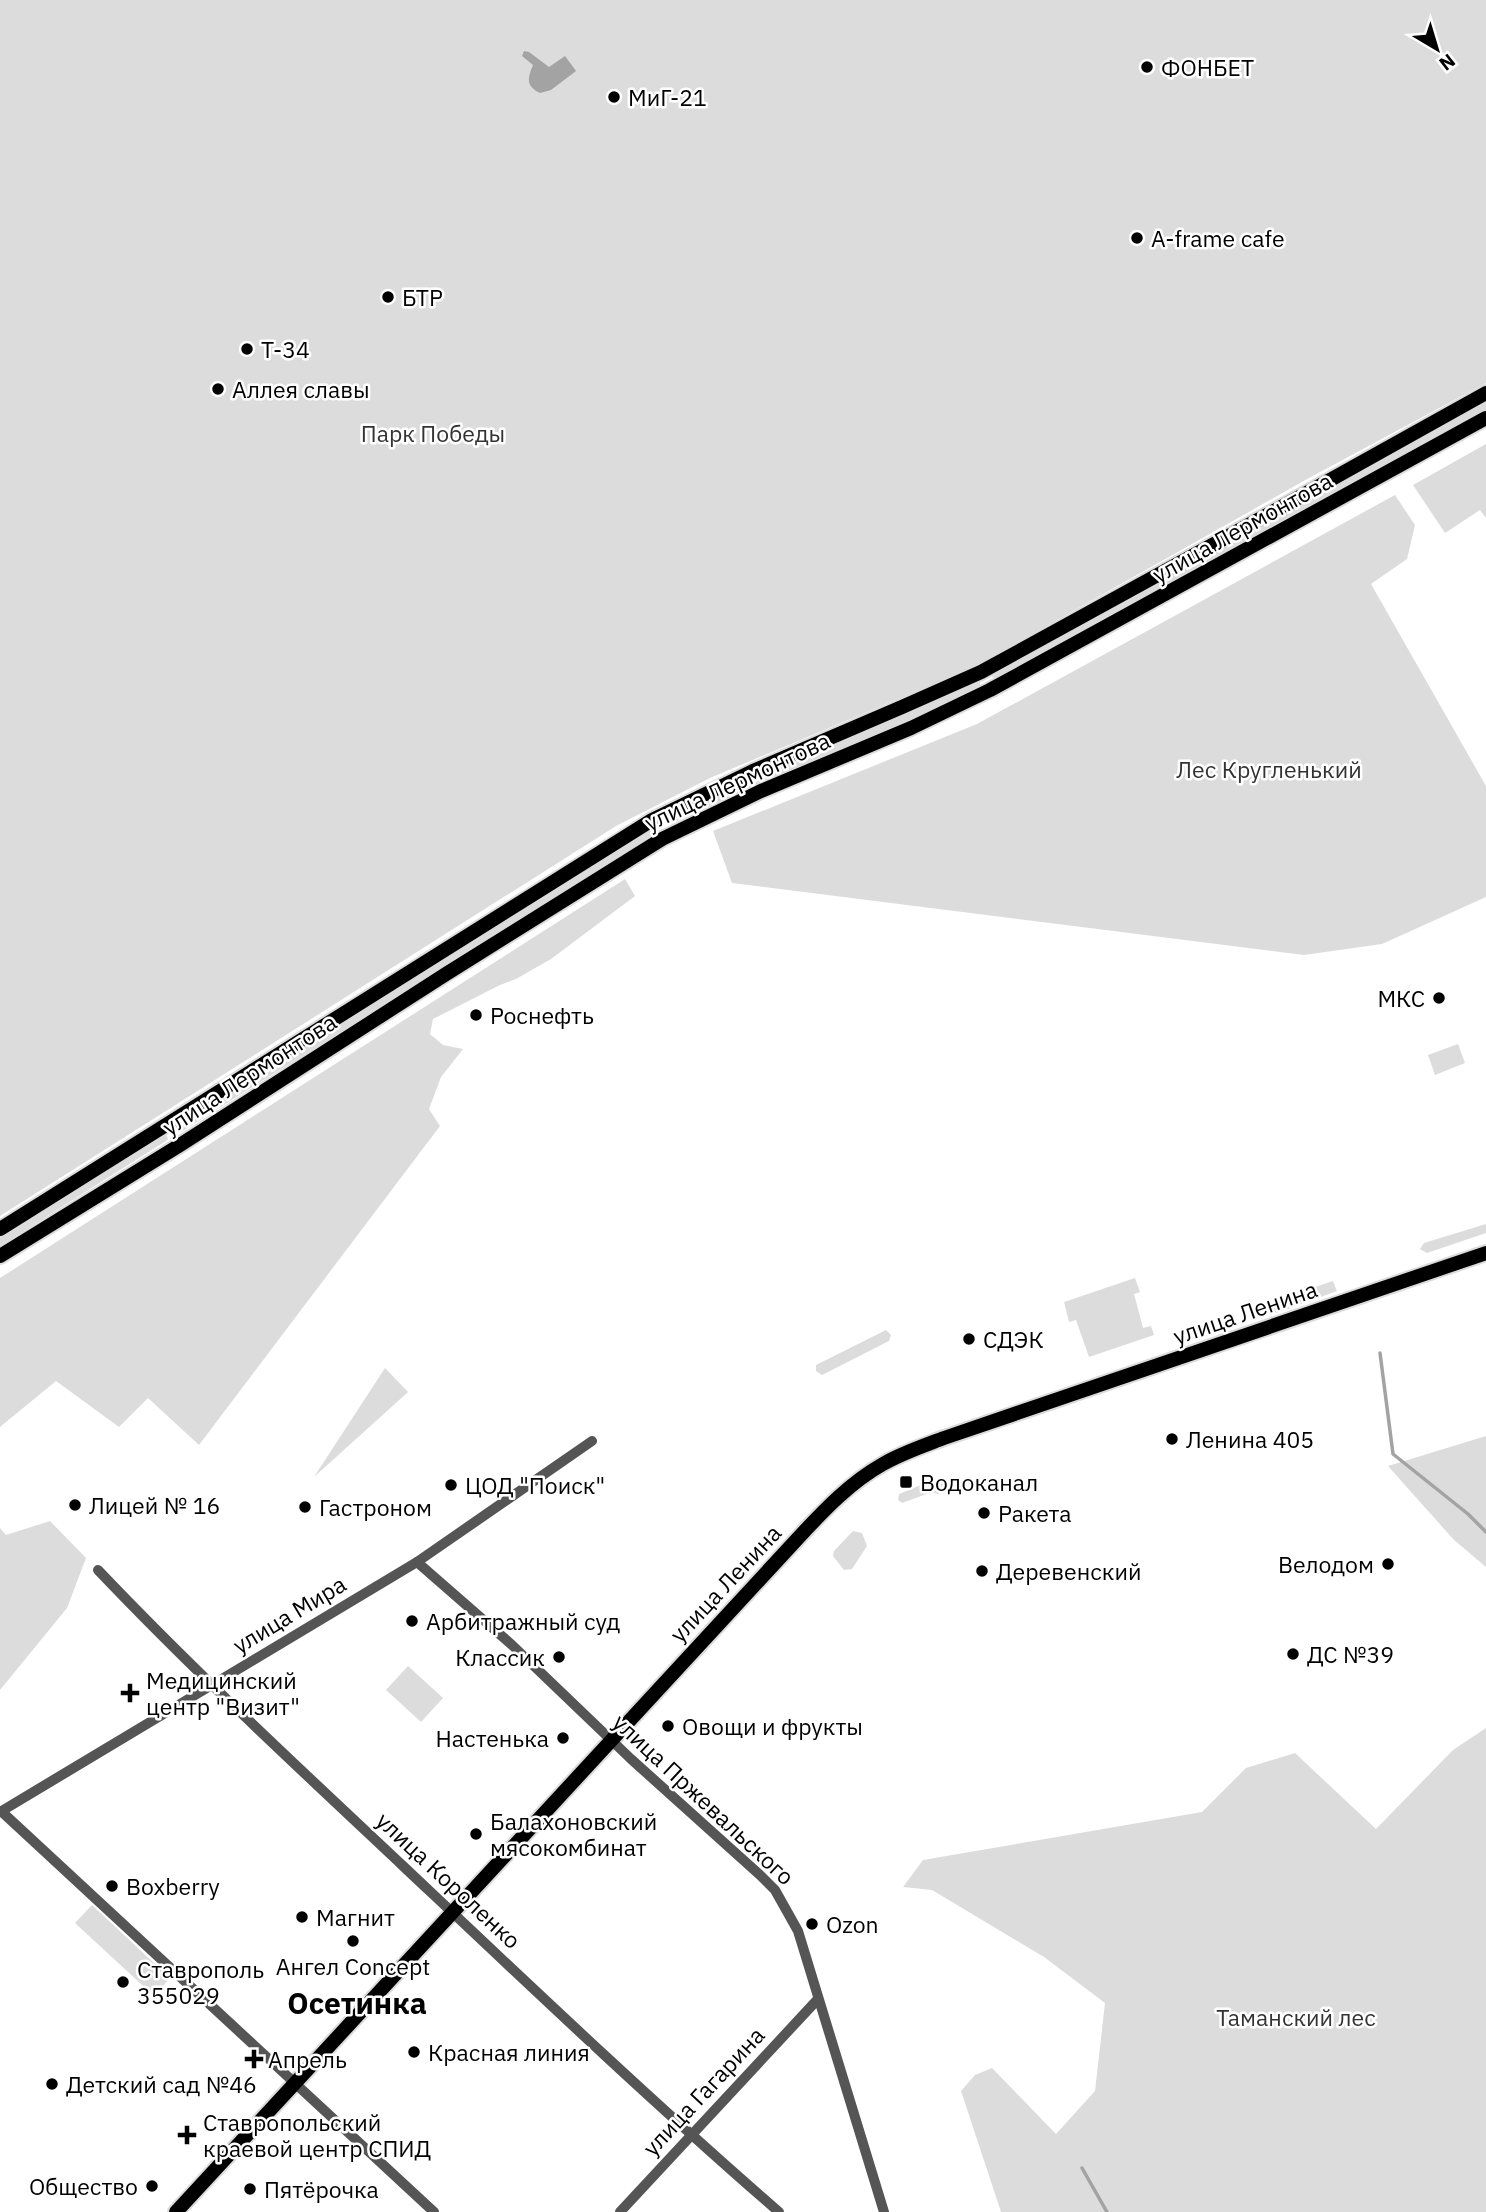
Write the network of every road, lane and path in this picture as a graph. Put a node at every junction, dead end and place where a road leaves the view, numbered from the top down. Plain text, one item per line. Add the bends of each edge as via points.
1 (1486, 393) edge
2 (1486, 418) edge
3 (981, 672) junction
4 (990, 690) junction
5 (165, 1126) junction
6 (180, 1145) junction
7 (0, 1229) edge
8 (1486, 1254) edge
9 (0, 1256) edge
10 (592, 1441) dead end
11 (417, 1562) junction
12 (98, 1570) dead end
13 (214, 1685) junction
14 (612, 1741) junction
15 (1, 1811) edge
16 (453, 1913) junction
17 (818, 1999) junction
18 (296, 2083) junction
19 (691, 2135) junction
20 (176, 2212) edge
21 (434, 2212) edge
22 (620, 2212) edge
23 (779, 2212) edge
24 (884, 2212) edge

1 - 3 main road, улица Лермонтова
2 - 4 main road, улица Лермонтова
3 - 4 main road
3 - 5 main road, улица Лермонтова via 752,771 652,820
4 - 6 main road, улица Лермонтова via 662,839
5 - 6 main road
5 - 7 main road, улица Лермонтова
6 - 9 main road, улица Лермонтова
8 - 14 main road, улица Ленина via 944,1438 883,1464 822,1513
10 - 11 street, улица Мира
11 - 13 street, улица Мира
11 - 14 street, улица Пржевальского
12 - 13 street, улица Короленко
13 - 15 street, улица Мира
13 - 16 street, улица Короленко
14 - 16 main road, улица Ленина
14 - 17 street, улица Пржевальского via 775,1890 798,1931
15 - 18 street
16 - 18 main road, улица Ленина
16 - 19 street, улица Короленко
17 - 19 street, улица Гагарина
17 - 24 street, улица Пржевальского
18 - 20 main road, улица Ленина
18 - 21 street
19 - 22 street, улица Гагарина
19 - 23 street, улица Короленко

